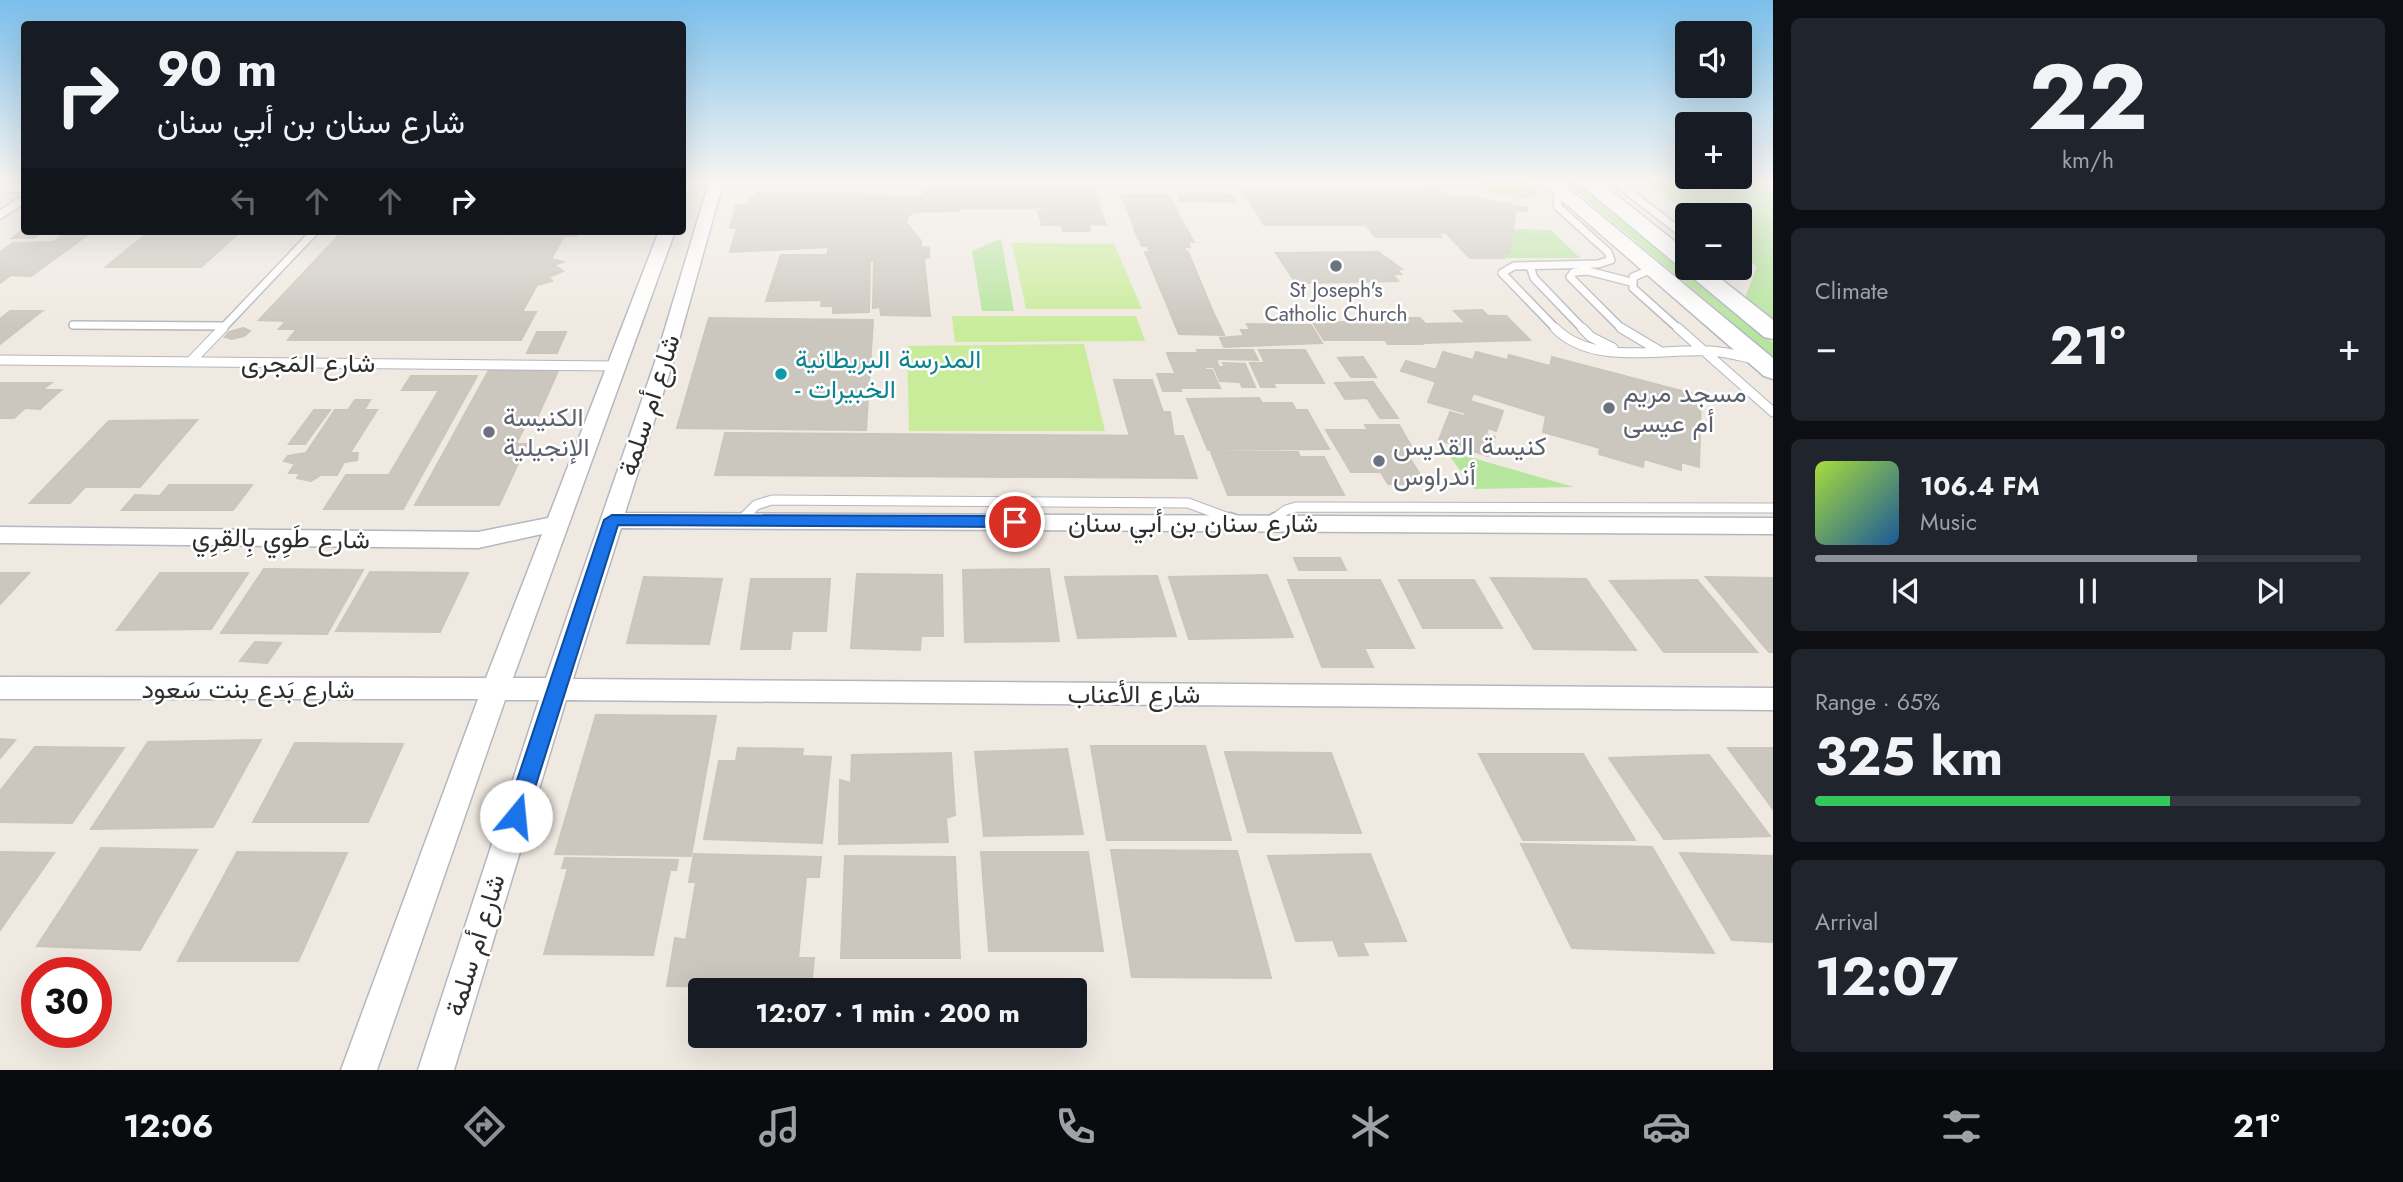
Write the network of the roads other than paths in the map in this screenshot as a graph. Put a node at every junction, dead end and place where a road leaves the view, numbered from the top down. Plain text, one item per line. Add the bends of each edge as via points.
1 (703, 229) edge
2 (1582, 229) edge
3 (1605, 229) edge
4 (1646, 229) edge
5 (311, 235) edge
6 (665, 235) edge
7 (1675, 252) edge
8 (1530, 266) junction
9 (1652, 269) junction
10 (1716, 280) edge
11 (1631, 282) junction
12 (73, 325) dead end
13 (225, 326) junction
14 (1773, 332) edge
15 (1622, 351) junction
16 (1660, 351) junction
17 (1703, 351) junction
18 (0, 360) edge
19 (190, 362) junction
20 (616, 366) junction
21 (1767, 366) edge
22 (1773, 412) edge
23 (1773, 508) edge
24 (612, 520) junction
25 (560, 523) junction
26 (1270, 523) junction
27 (1773, 526) edge
28 (0, 535) edge
29 (0, 688) edge
30 (556, 689) junction
31 (495, 690) junction
32 (1773, 699) edge
33 (359, 1070) edge
34 (436, 1070) edge

1 - 24 street, شارع أم سلمة
2 - 8 lane via 1611,260
3 - 9 street
4 - 7 street
5 - 13 lane
6 - 20 street, شارع أم سلمة
8 - 15 lane via 1534,278 1591,337
8 - 15 lane via 1508,267 1502,273 1562,335 1590,348
9 - 11 lane via 1635,275
9 - 21 street
10 - 14 street
11 - 16 lane via 1588,271 1570,277 1624,331
11 - 17 lane
12 - 13 lane
13 - 19 lane
15 - 16 lane
16 - 17 lane
17 - 21 lane
17 - 22 lane
18 - 19 lane, شارع المَجرى
19 - 20 lane, شارع المَجرى
20 - 25 street, شارع أم سلمة
23 - 26 lane via 1296,508
24 - 26 street, شارع سنان بن أبي سنان
24 - 30 street, شارع أم سلمة
25 - 28 street, شارع طَوِي بِالقِرِي via 478,540
25 - 31 street, شارع أم سلمة
26 - 27 street, شارع سنان بن أبي سنان
29 - 31 street, شارع بَدع بنت سَعود
30 - 31 street, شارع الأعناب
30 - 32 street, شارع الأعناب
30 - 34 street, شارع أم سلمة
31 - 33 street, شارع أم سلمة

